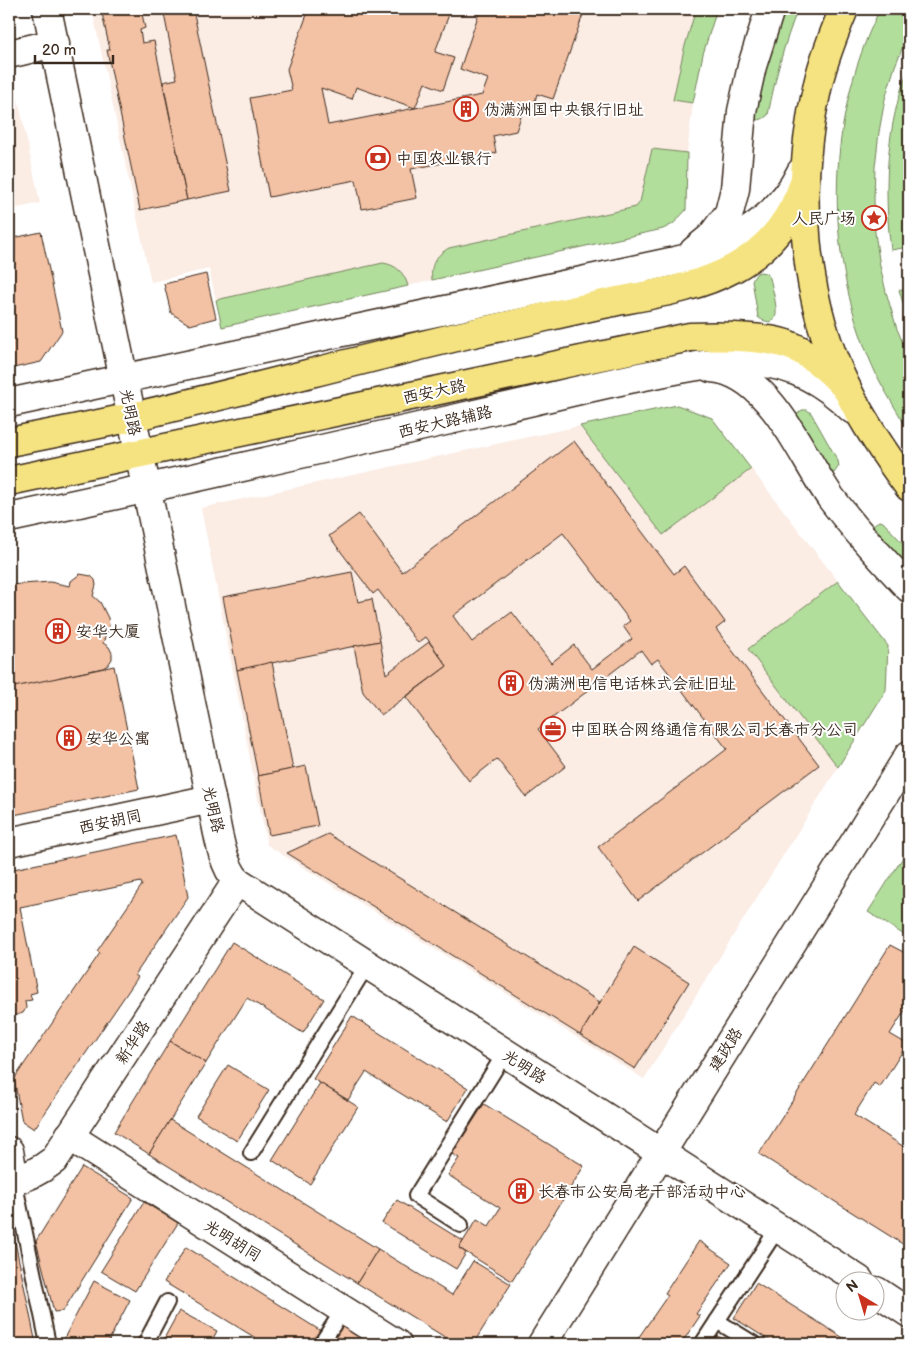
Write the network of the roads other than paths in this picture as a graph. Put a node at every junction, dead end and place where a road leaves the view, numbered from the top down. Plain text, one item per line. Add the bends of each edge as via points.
1 (47, 9) edge
2 (770, 9) edge
3 (844, 9) edge
4 (54, 43) junction
5 (9, 54) edge
6 (805, 170) junction
7 (666, 263) junction
8 (694, 367) junction
9 (124, 379) junction
10 (847, 389) junction
11 (9, 403) edge
12 (131, 417) junction
13 (866, 424) junction
14 (9, 442) edge
15 (139, 454) junction
16 (9, 481) edge
17 (909, 487) edge
18 (146, 489) junction
19 (9, 518) edge
20 (909, 588) edge
21 (909, 755) edge
22 (211, 799) junction
23 (9, 842) edge
24 (237, 882) junction
25 (367, 965) junction
26 (505, 1053) junction
27 (70, 1136) junction
28 (9, 1151) edge
29 (251, 1153) dead end
30 (661, 1153) junction
31 (12, 1181) edge
32 (461, 1225) dead end
33 (778, 1228) junction
34 (843, 1270) edge
35 (886, 1298) edge
36 (167, 1302) dead end
37 (343, 1310) junction
38 (909, 1313) edge
39 (717, 1321) junction
40 (47, 1339) dead end
41 (145, 1344) edge
42 (322, 1344) edge
43 (397, 1344) edge
44 (542, 1344) edge
45 (702, 1344) edge
46 (754, 1344) edge

1 - 4 street, 光明路
2 - 7 street via 742,111 735,189 729,213 711,237 691,254
3 - 6 main road via 818,82
4 - 5 street
4 - 9 street, 光明路
6 - 7 street via 764,219 722,246
6 - 10 main road via 806,240 812,278 821,316
6 - 12 main road via 800,197 774,236 734,268 707,280
7 - 9 street
8 - 13 street, 西安大路辅路 via 735,362 780,366 826,386
8 - 18 street, 西安大路辅路 via 641,376
8 - 20 street via 721,369 745,381 766,398 794,436 834,502
9 - 11 street
9 - 12 street, 光明路
10 - 13 main road
10 - 15 main road, 西安大路 via 826,367 786,344 721,336 690,337
12 - 14 main road
12 - 15 street, 光明路
13 - 17 main road
15 - 16 main road, 西安大路
15 - 18 street, 光明路
18 - 19 street, 西安大路辅路
18 - 22 street, 光明路
21 - 30 street, 建政路
22 - 23 street, 西安胡同
22 - 24 street, 光明路 via 226,863
24 - 25 street, 光明路
24 - 27 street, 新华路
25 - 26 street, 光明路
25 - 29 lane
26 - 30 street, 光明路
26 - 32 lane via 416,1196
27 - 31 street, 新华路 via 54,1160 42,1170
27 - 37 street, 光明胡同
28 - 31 street
30 - 33 street, 光明路
30 - 44 street, 建政路
31 - 40 lane
33 - 34 street, 光明路
33 - 39 lane
35 - 38 street
36 - 41 lane
37 - 42 lane
37 - 43 street, 光明胡同
39 - 45 lane
39 - 46 lane

